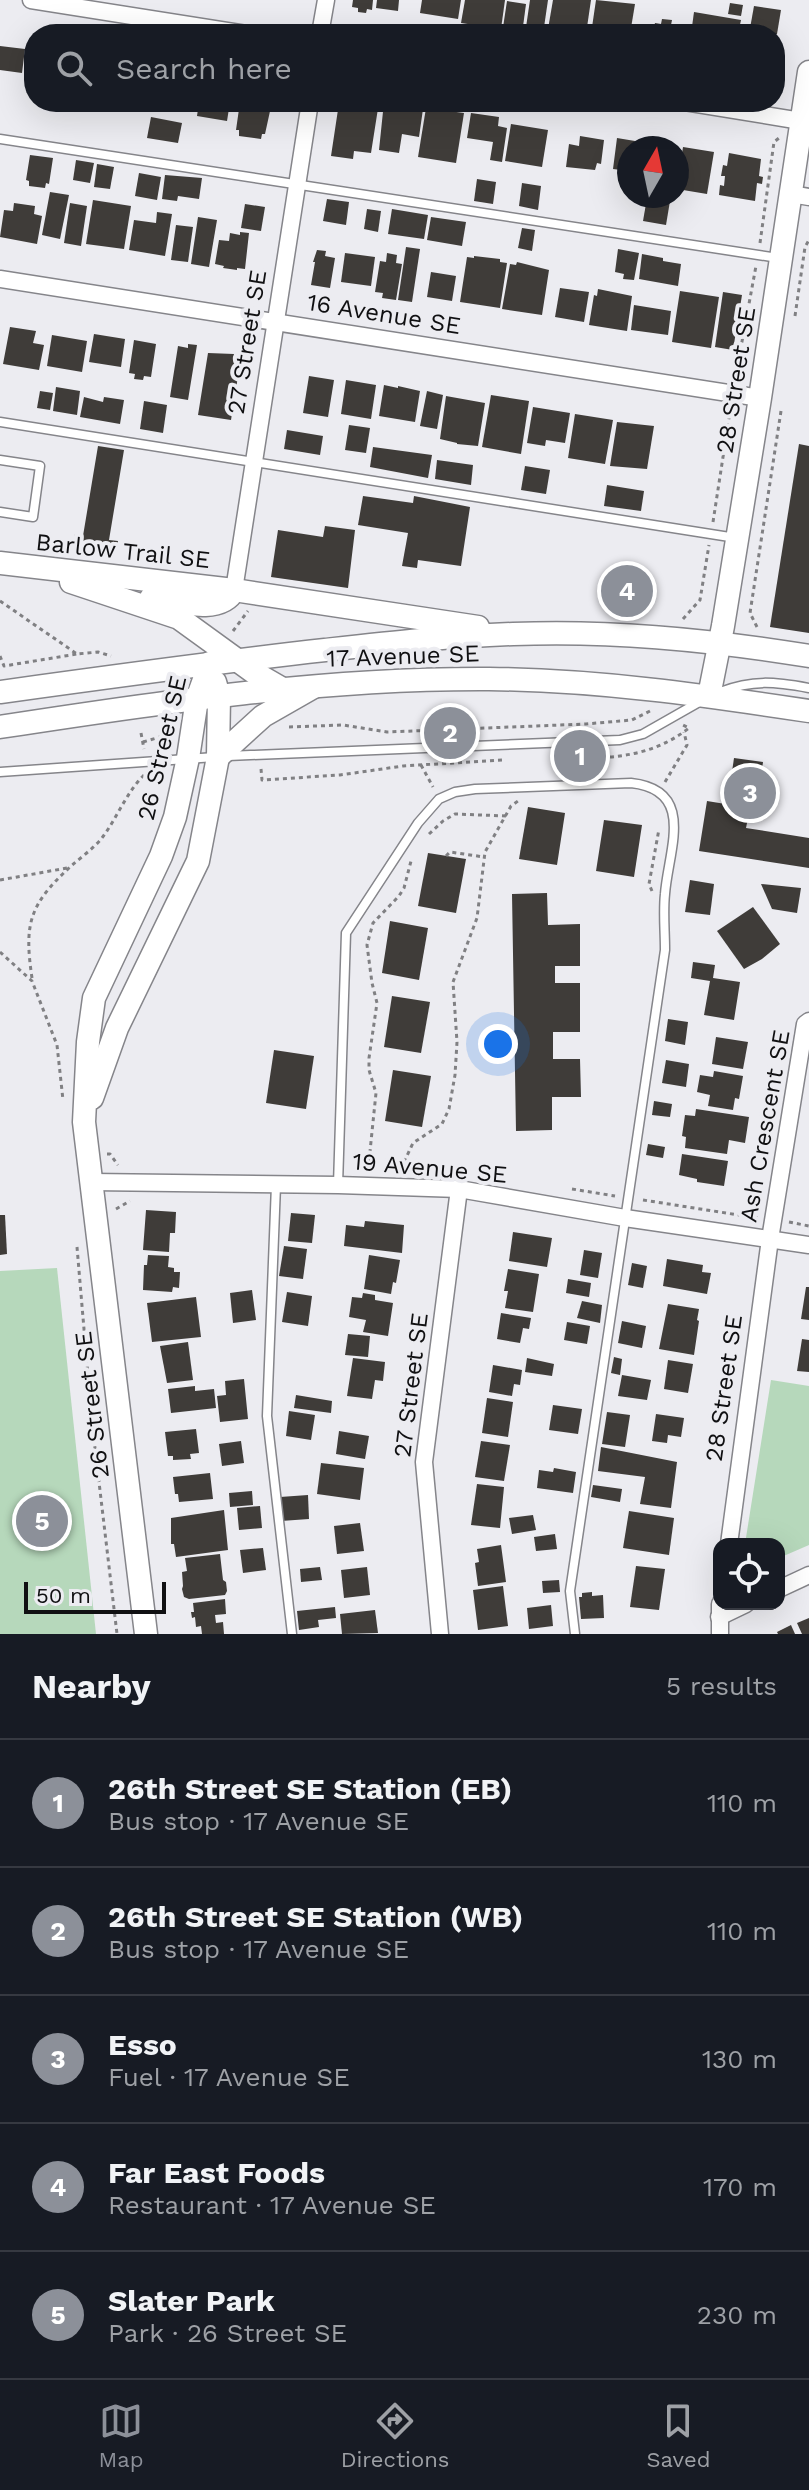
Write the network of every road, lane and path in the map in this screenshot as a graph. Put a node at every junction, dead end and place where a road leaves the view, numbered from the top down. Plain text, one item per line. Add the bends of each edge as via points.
1 (31, 0) edge
2 (326, 0) edge
3 (183, 24) edge
4 (322, 24) edge
5 (809, 72) edge
6 (308, 112) edge
7 (746, 112) edge
8 (801, 121) junction
9 (0, 139) edge
10 (297, 185) junction
11 (800, 195) edge
12 (809, 240) edge
13 (781, 259) junction
14 (0, 279) edge
15 (794, 321) dead end
16 (274, 322) junction
17 (760, 398) junction
18 (781, 410) dead end
19 (0, 422) edge
20 (0, 460) edge
21 (254, 460) junction
22 (0, 512) edge
23 (737, 539) junction
24 (3, 563) edge
25 (234, 590) junction
26 (106, 592) junction
27 (0, 601) edge
28 (253, 604) dead end
29 (759, 630) dead end
30 (232, 632) dead end
31 (514, 634) junction
32 (719, 645) junction
33 (77, 654) junction
34 (0, 656) edge
35 (809, 656) edge
36 (120, 658) dead end
37 (238, 660) junction
38 (210, 663) junction
39 (316, 686) junction
40 (281, 688) junction
41 (809, 688) edge
42 (659, 690) junction
43 (0, 692) edge
44 (709, 696) junction
45 (208, 697) junction
46 (809, 711) edge
47 (0, 727) edge
48 (285, 727) dead end
49 (684, 732) dead end
50 (141, 733) dead end
51 (153, 739) dead end
52 (143, 742) junction
53 (145, 751) dead end
54 (218, 757) junction
55 (563, 757) dead end
56 (188, 758) junction
57 (586, 758) dead end
58 (504, 760) dead end
59 (421, 765) junction
60 (261, 767) dead end
61 (0, 772) edge
62 (147, 772) dead end
63 (659, 792) junction
64 (439, 799) junction
65 (521, 800) dead end
66 (506, 816) junction
67 (660, 822) dead end
68 (428, 835) dead end
69 (446, 856) dead end
70 (484, 857) junction
71 (412, 859) dead end
72 (70, 868) junction
73 (0, 880) edge
74 (664, 894) junction
75 (0, 952) edge
76 (32, 981) junction
77 (809, 1021) edge
78 (64, 1111) dead end
79 (84, 1122) junction
80 (369, 1161) dead end
81 (404, 1162) dead end
82 (91, 1182) junction
83 (276, 1185) junction
84 (338, 1185) junction
85 (459, 1189) junction
86 (625, 1218) junction
87 (76, 1236) dead end
88 (770, 1239) junction
89 (809, 1245) edge
90 (730, 1538) edge
91 (809, 1575) edge
92 (785, 1586) edge
93 (720, 1610) edge
94 (117, 1634) edge
95 (146, 1634) edge
96 (292, 1634) edge
97 (440, 1634) edge
98 (575, 1634) edge
99 (720, 1634) edge

1 - 3 street
2 - 4 street
5 - 8 street, 28 Street SE
6 - 10 street, 27 Street SE
7 - 8 street
8 - 11 street, 28 Street SE
9 - 10 lane
10 - 13 lane
10 - 16 street, 27 Street SE
11 - 13 street, 28 Street SE
12 - 15 path
13 - 17 street, 28 Street SE
14 - 16 street, 16 Avenue SE
16 - 17 street, 16 Avenue SE
16 - 21 street, 27 Street SE
17 - 23 street, 28 Street SE
18 - 29 path via 750,613
19 - 21 lane
20 - 22 lane via 40,466 33,517
21 - 23 lane
21 - 25 street, 27 Street SE
23 - 32 street, 28 Street SE
24 - 25 street, Barlow Trail SE
24 - 26 street, Barlow Trail SE
25 - 26 street via 221,603 204,604
25 - 31 street, 17 Avenue SE
26 - 37 street, Barlow Trail SE via 179,618
27 - 33 path
28 - 30 path
31 - 32 street, 17 Avenue SE via 608,634
31 - 37 street, 17 Avenue SE
32 - 35 street, 17 Avenue SE
32 - 44 street, 28 Street SE
33 - 34 path via 4,666
33 - 36 path
37 - 38 street, 17 Avenue SE
37 - 40 street, Barlow Trail SE
38 - 43 street, 17 Avenue SE
38 - 45 street, 26 Street SE
39 - 40 street, 17 Avenue SE
39 - 42 street, 17 Avenue SE via 491,679
39 - 54 street via 263,716
40 - 45 street, 17 Avenue SE
41 - 44 lane via 767,681
42 - 44 street, 17 Avenue SE
42 - 48 path via 651,711 618,722 387,732 343,725
44 - 46 street, 17 Avenue SE
44 - 54 lane via 663,725 620,740
45 - 47 street, 17 Avenue SE
45 - 54 street, 26 Street SE
45 - 56 street, 26 Street SE
49 - 63 path via 687,745
50 - 52 path
51 - 52 path
52 - 53 path
54 - 56 lane
54 - 79 street, 26 Street SE via 198,861 117,1028
55 - 57 path
56 - 61 lane
56 - 79 street, 26 Street SE via 161,856 94,998
58 - 59 path
59 - 60 path via 262,780
59 - 64 path
62 - 72 path via 100,840
63 - 64 lane via 631,783 505,787
63 - 74 lane via 670,804 674,833
64 - 84 lane via 346,933
65 - 66 path
66 - 68 path via 455,814
66 - 70 path
67 - 74 path via 649,887
69 - 70 path via 450,852
70 - 81 path via 477,918 452,988 457,1042 449,1109 442,1124 413,1143
71 - 80 path via 399,896 373,923 367,945 377,1003 369,1058 376,1093
72 - 73 path
72 - 76 path via 34,912 27,947
74 - 86 lane via 665,950
75 - 76 path
76 - 78 path via 57,1045
77 - 88 street, Ash Crescent SE
79 - 82 street, 26 Street SE
82 - 83 street, 19 Avenue SE
82 - 95 street, 26 Street SE
83 - 84 street, 19 Avenue SE
83 - 96 lane via 267,1416
84 - 85 street, 19 Avenue SE
85 - 86 street, 19 Avenue SE
85 - 97 street, 27 Street SE via 424,1462
86 - 88 street, 19 Avenue SE
86 - 98 lane via 570,1591
87 - 94 path
88 - 89 street, 19 Avenue SE
88 - 90 street, 28 Street SE
91 - 92 street
93 - 99 street

